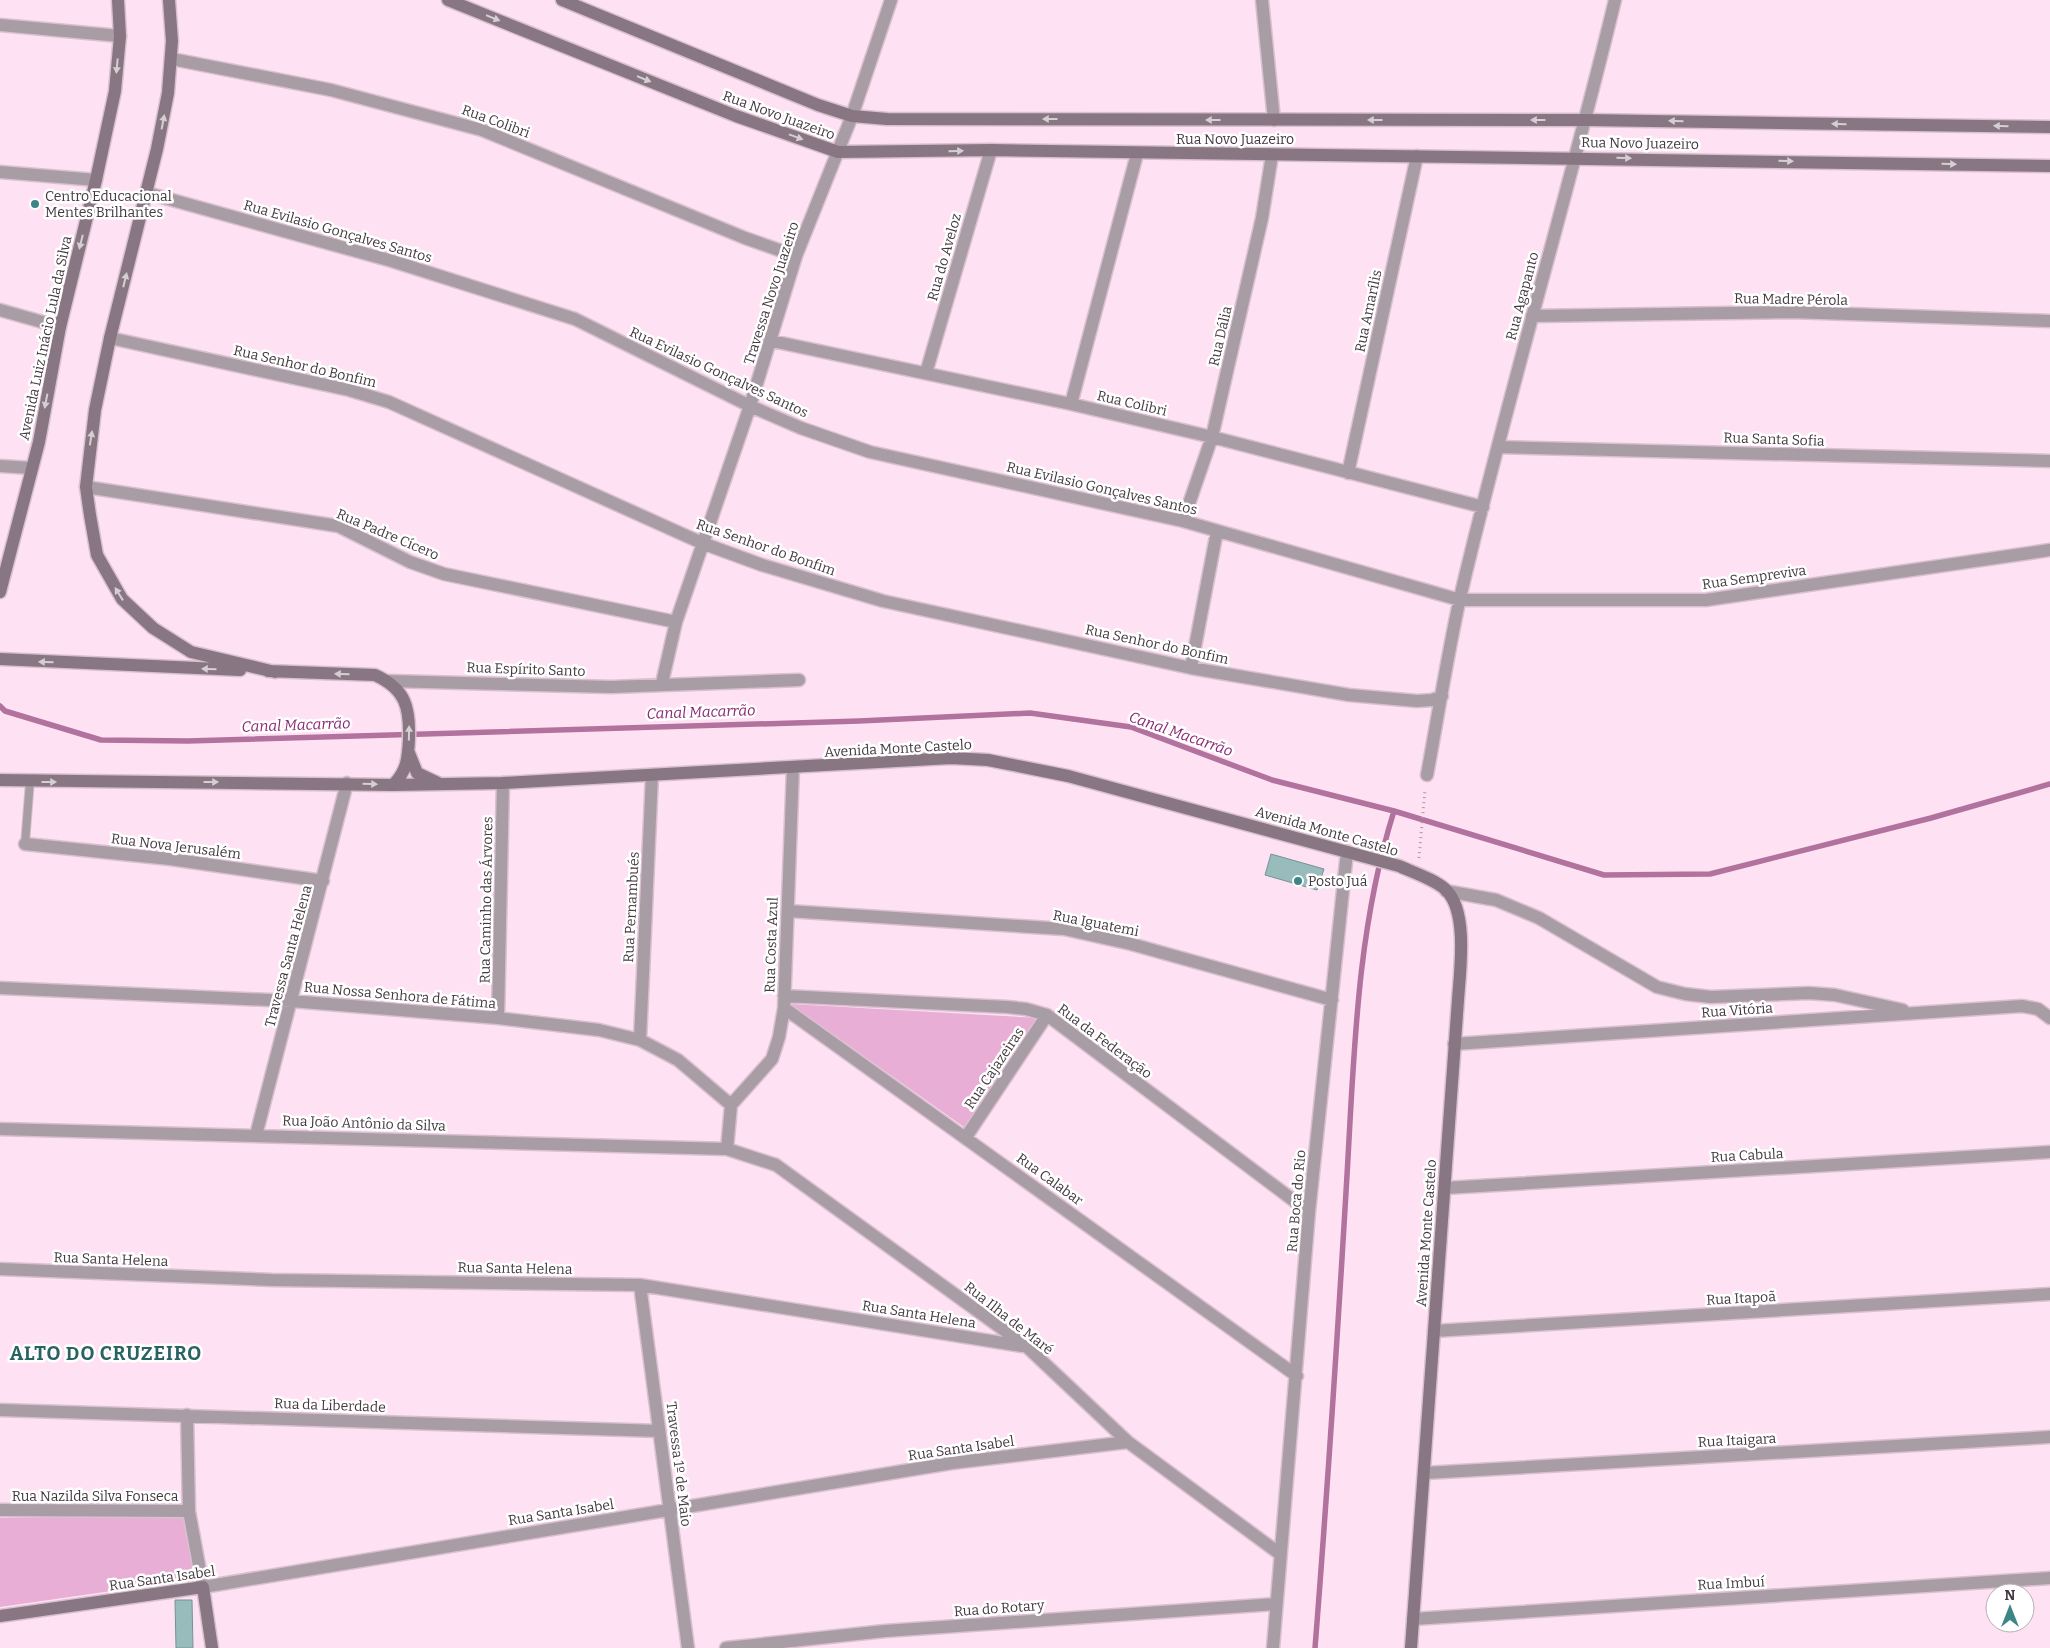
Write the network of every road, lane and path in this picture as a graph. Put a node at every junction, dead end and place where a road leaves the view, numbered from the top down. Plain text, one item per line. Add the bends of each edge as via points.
1 (118, 0) edge
2 (169, 0) edge
3 (448, 0) edge
4 (562, 0) edge
5 (892, 0) edge
6 (1262, 0) edge
7 (1616, 0) edge
8 (0, 25) edge
9 (120, 36) junction
10 (172, 59) junction
11 (852, 116) junction
12 (1274, 120) junction
13 (1587, 120) junction
14 (2050, 127) edge
15 (991, 150) junction
16 (838, 152) junction
17 (1137, 154) junction
18 (1272, 155) junction
19 (1417, 156) junction
20 (1575, 157) junction
21 (2050, 166) edge
22 (0, 172) edge
23 (96, 180) junction
24 (146, 193) junction
25 (796, 256) junction
26 (0, 310) edge
27 (1532, 316) junction
28 (2050, 321) edge
29 (60, 328) junction
30 (110, 338) junction
31 (772, 341) junction
32 (926, 373) junction
33 (1071, 404) junction
34 (750, 406) junction
35 (1212, 437) junction
36 (1498, 447) junction
37 (2050, 461) edge
38 (0, 466) edge
39 (32, 468) junction
40 (1348, 473) junction
41 (86, 486) junction
42 (1483, 507) junction
43 (1184, 521) junction
44 (1217, 531) junction
45 (702, 543) junction
46 (2050, 550) edge
47 (0, 592) edge
48 (1460, 600) junction
49 (676, 622) junction
50 (0, 659) edge
51 (1191, 668) junction
52 (275, 672) junction
53 (799, 680) dead end
54 (389, 681) junction
55 (662, 683) junction
56 (1442, 696) junction
57 (409, 753) junction
58 (793, 768) junction
59 (652, 775) junction
60 (1427, 775) dead end
61 (0, 780) edge
62 (30, 781) junction
63 (346, 783) junction
64 (503, 783) junction
65 (440, 784) junction
66 (393, 785) junction
67 (1424, 795) dead end
68 (25, 844) joint
69 (1347, 852) junction
70 (1418, 874) junction
71 (323, 880) junction
72 (1446, 891) junction
73 (788, 911) junction
74 (0, 988) edge
75 (1332, 1000) junction
76 (291, 1001) junction
77 (784, 1002) junction
78 (1916, 1013) junction
79 (1047, 1015) junction
80 (498, 1018) junction
81 (2050, 1018) edge
82 (640, 1040) junction
83 (1454, 1044) junction
84 (731, 1105) junction
85 (0, 1129) edge
86 (256, 1135) junction
87 (966, 1136) junction
88 (727, 1148) junction
89 (2050, 1152) edge
90 (1445, 1188) junction
91 (1309, 1212) junction
92 (0, 1269) edge
93 (640, 1285) junction
94 (2050, 1294) edge
95 (1434, 1331) junction
96 (1026, 1346) junction
97 (1297, 1376) junction
98 (0, 1410) edge
99 (187, 1415) junction
100 (659, 1431) junction
101 (2050, 1438) edge
102 (1128, 1442) junction
103 (1425, 1473) junction
104 (670, 1509) junction
105 (0, 1510) edge
106 (190, 1511) junction
107 (1280, 1554) junction
108 (2050, 1578) edge
109 (203, 1587) junction
110 (1275, 1604) junction
111 (0, 1616) edge
112 (1413, 1619) junction
113 (212, 1648) edge
114 (688, 1648) edge
115 (726, 1648) edge
116 (1273, 1648) edge
117 (1411, 1648) edge

1 - 9 street, Avenida Luiz Inácio Lula da Silva
2 - 10 street
3 -> 16 street, Rua Novo Juazeiro via 736,116
4 - 11 street, Rua Novo Juazeiro
5 - 11 street, Travessa Novo Juazeiro
6 - 12 street
7 - 13 street, Rua Agapanto
8 - 9 street
9 -> 23 street, Avenida Luiz Inácio Lula da Silva via 114,91
24 -> 10 street via 168,93
10 - 25 street, Rua Colibri via 332,90 482,130
12 -> 11 street, Rua Novo Juazeiro via 887,119
11 - 16 street, Travessa Novo Juazeiro
13 -> 12 street, Rua Novo Juazeiro
14 -> 13 street, Rua Novo Juazeiro
13 - 20 street, Rua Agapanto
16 -> 15 street, Rua Novo Juazeiro
15 - 17 street, Rua Novo Juazeiro
15 - 32 street, Rua do Aveloz
16 - 25 street, Travessa Novo Juazeiro
17 - 18 street, Rua Novo Juazeiro
17 - 33 street
18 - 19 street, Rua Novo Juazeiro
18 - 35 street, Rua Dália via 1262,218
19 - 20 street, Rua Novo Juazeiro
19 - 40 street, Rua Amarílis
20 -> 21 street, Rua Novo Juazeiro
20 - 27 street, Rua Agapanto
22 - 23 street
23 -> 29 street, Avenida Luiz Inácio Lula da Silva
30 -> 24 street
24 - 34 street, Rua Evilasio Gonçalves Santos via 392,260 575,319
25 - 31 street, Travessa Novo Juazeiro
26 - 29 street
27 - 28 street, Rua Madre Pérola via 1792,312
27 - 36 street, Rua Agapanto
29 -> 39 street, Avenida Luiz Inácio Lula da Silva
41 -> 30 street via 95,410
30 - 45 street, Rua Senhor do Bonfim via 349,390 389,402
31 - 32 street, Rua Colibri
31 - 34 street, Travessa Novo Juazeiro
32 - 33 street, Rua Colibri
33 - 35 street, Rua Colibri
34 - 43 street, Rua Evilasio Gonçalves Santos via 870,452
34 - 45 street, Travessa Novo Juazeiro
35 - 40 street, Rua Colibri
35 - 43 street, Rua Dália
36 - 37 street, Rua Santa Sofia
36 - 42 street, Rua Agapanto
38 - 39 street
39 - 47 street, Avenida Luiz Inácio Lula da Silva
40 - 42 street, Rua Colibri
41 - 49 street, Rua Padre Cícero via 338,526 410,562 444,574
52 -> 41 street via 191,652 153,628 122,599 97,555
42 - 48 street, Rua Agapanto
43 - 44 street, Rua Evilasio Gonçalves Santos
44 - 48 street, Rua Evilasio Gonçalves Santos
44 - 51 street
45 - 49 street, Travessa Novo Juazeiro
45 - 51 street, Rua Senhor do Bonfim via 884,601
46 - 48 street, Rua Sempreviva via 1706,600
48 - 56 street, Rua Agapanto
49 - 55 street, Travessa Novo Juazeiro
52 -> 50 street
51 - 56 street, Rua Senhor do Bonfim via 1349,695 1426,701
54 -> 52 street via 375,675
53 - 55 street
54 - 55 street, Rua Espírito Santo via 611,687
57 -> 54 street via 410,714
56 - 60 street, Rua Agapanto
57 - 65 street, Avenida Monte Castelo via 417,773
57 - 66 street via 403,775
58 - 59 street, Avenida Monte Castelo
58 - 69 street, Avenida Monte Castelo via 951,758 988,760 1068,776
58 - 73 street, Rua Costa Azul
59 - 64 street, Avenida Monte Castelo
59 - 82 street, Rua Pernambués
61 - 62 street, Avenida Monte Castelo
62 -> 63 street, Avenida Monte Castelo
62 - 68 lane
63 -> 66 street, Avenida Monte Castelo
63 - 71 street, Travessa Santa Helena
64 - 65 street, Avenida Monte Castelo
64 - 80 street, Rua Caminho das Árvores
65 - 66 street, Avenida Monte Castelo
67 - 70 path
68 - 71 street, Rua Nova Jerusalém
69 - 70 street, Avenida Monte Castelo
69 - 75 street, Rua Boca do Rio
70 - 72 street, Avenida Monte Castelo
71 - 76 street, Travessa Santa Helena
72 - 78 street via 1496,900 1539,918 1657,987 1711,997 1834,995
72 - 83 street, Avenida Monte Castelo via 1459,918 1460,958
73 - 75 street, Rua Iguatemi via 1064,929 1131,944
73 - 77 street, Rua Costa Azul
74 - 76 street, Rua Nossa Senhora de Fátima
75 - 91 street, Rua Boca do Rio
76 - 80 street, Rua Nossa Senhora de Fátima
76 - 86 street, Travessa Santa Helena
77 - 79 street, Rua da Federação via 1007,1007
77 - 84 street, Rua Costa Azul via 772,1059
77 - 87 street, Rua Calabar
78 - 81 street, Rua Vitória via 2022,1006 2038,1009
78 - 83 street, Rua Vitória
79 - 87 street, Rua Cajazeiras
79 - 91 street, Rua da Federação
80 - 82 street, Rua Nossa Senhora de Fátima via 600,1030
82 - 84 street, Rua Nossa Senhora de Fátima via 678,1060
83 - 90 street, Avenida Monte Castelo
84 - 88 street
85 - 86 street, Rua João Antônio da Silva
86 - 88 street, Rua João Antônio da Silva
87 - 97 street, Rua Calabar
88 - 96 street, Rua Ilha de Maré via 776,1165
89 - 90 street, Rua Cabula
90 - 95 street, Avenida Monte Castelo
91 - 97 street, Rua Boca do Rio
92 - 93 street, Rua Santa Helena via 272,1280
93 - 96 street, Rua Santa Helena
93 - 100 street, Travessa 1º de Maio
94 - 95 street, Rua Itapoã
95 - 103 street, Avenida Monte Castelo
96 - 102 street, Rua Ilha de Maré
97 - 107 street, Rua Boca do Rio
98 - 99 street, Rua da Liberdade
99 - 100 street, Rua da Liberdade
99 - 106 street
100 - 104 street, Travessa 1º de Maio
101 - 103 street, Rua Itaigara
102 - 104 street, Rua Santa Isabel via 952,1463
102 - 107 street, Rua Ilha de Maré
103 - 112 street, Avenida Monte Castelo
104 - 109 street, Rua Santa Isabel
104 - 114 street, Travessa 1º de Maio
105 - 106 street, Rua Nazilda Silva Fonseca
106 - 109 street
107 - 110 street, Rua Boca do Rio
108 - 112 street, Rua Imbuí
109 - 111 street, Rua Santa Isabel
109 - 113 street
110 - 115 street, Rua do Rotary via 885,1631
110 - 116 street, Rua Boca do Rio
112 - 117 street, Avenida Monte Castelo

